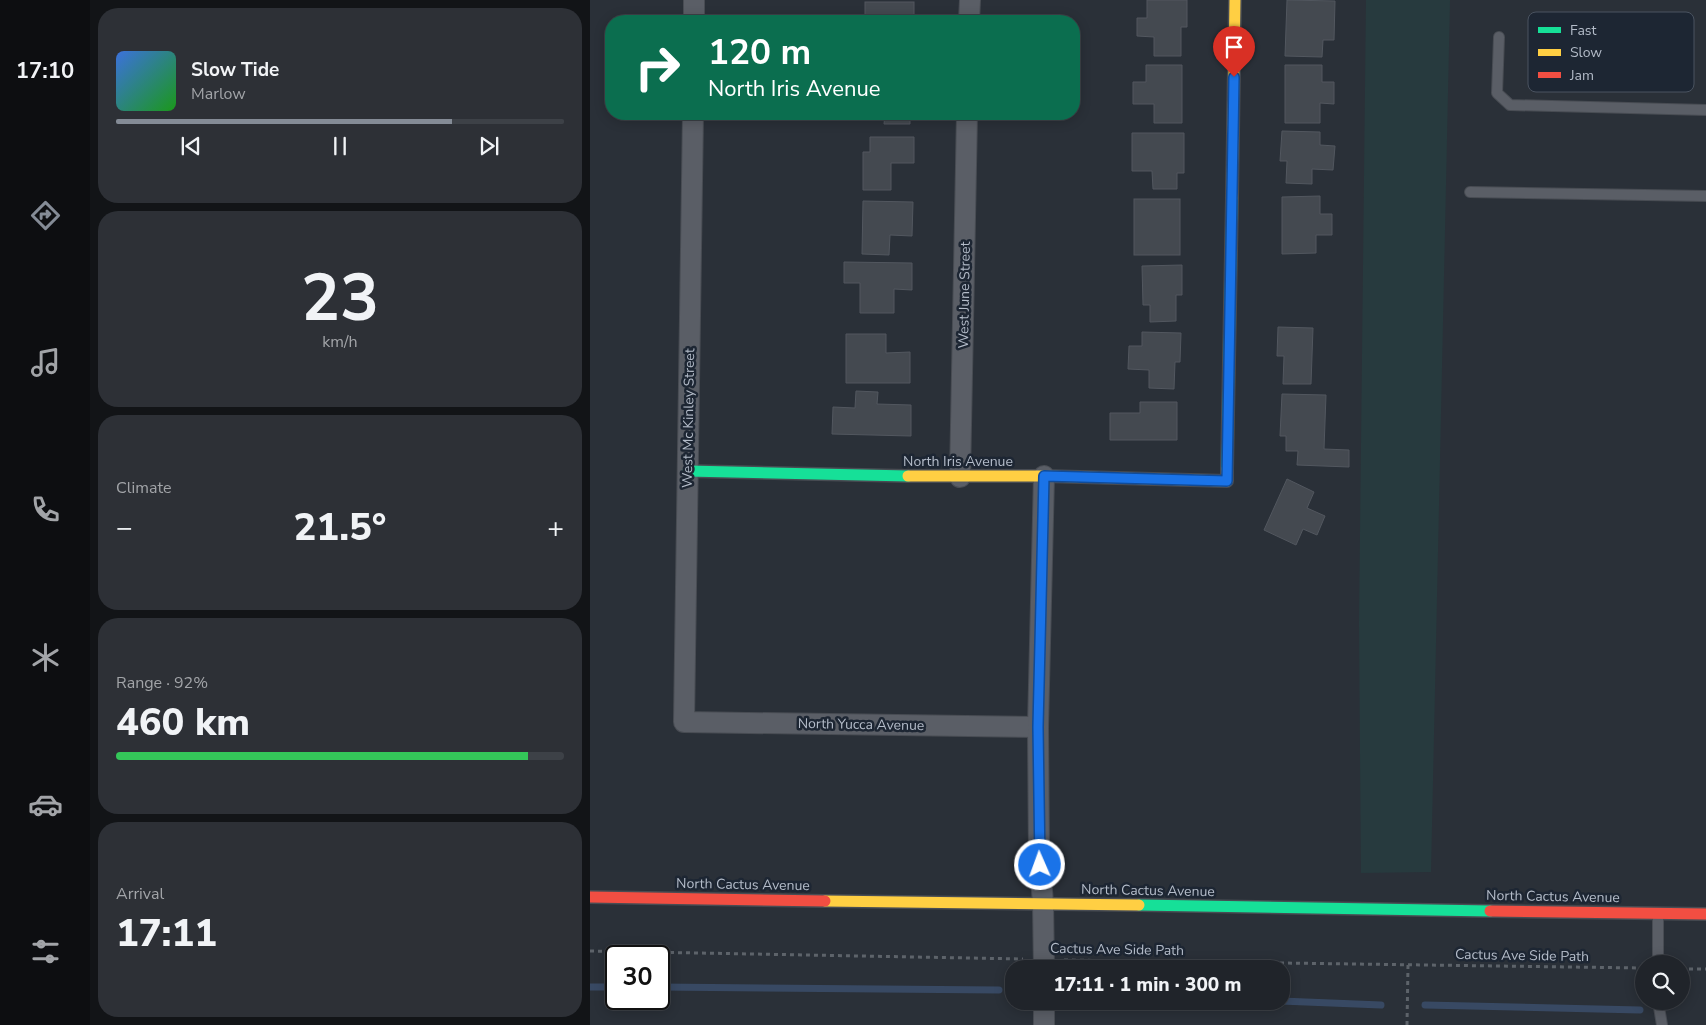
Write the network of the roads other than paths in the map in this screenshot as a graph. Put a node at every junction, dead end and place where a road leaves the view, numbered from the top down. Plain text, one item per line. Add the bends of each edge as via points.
1 (694, 0) edge
2 (970, 0) edge
3 (1235, 0) edge
4 (694, 15) edge
5 (970, 15) edge
6 (1499, 37) dead end
7 (1706, 110) edge
8 (693, 120) edge
9 (968, 120) edge
10 (1470, 192) dead end
11 (1706, 196) edge
12 (688, 471) junction
13 (1044, 476) junction
14 (960, 477) junction
15 (684, 722) joint
16 (1038, 727) junction
17 (590, 897) edge
18 (1043, 903) junction
19 (1658, 913) junction
20 (1706, 914) edge
21 (1658, 955) edge
22 (1044, 960) edge
23 (1044, 1010) edge
24 (1660, 1010) edge
25 (1044, 1025) edge
26 (1662, 1025) edge

1 - 4 street
2 - 5 street
3 - 13 main road, North Iris Avenue via 1227,481
6 - 7 lane via 1497,93 1510,105
8 - 12 street, West Mc Kinley Street
9 - 14 street, West June Street
10 - 11 lane
12 - 14 main road, North Iris Avenue
12 - 15 street, West Mc Kinley Street
13 - 14 main road, North Iris Avenue
13 - 16 street
15 - 16 street, North Yucca Avenue
16 - 18 street via 1039,854
17 - 18 main road, North Cactus Avenue
18 - 19 main road, North Cactus Avenue
18 - 22 street
19 - 20 main road, North Cactus Avenue
19 - 21 lane
23 - 25 street
24 - 26 lane

